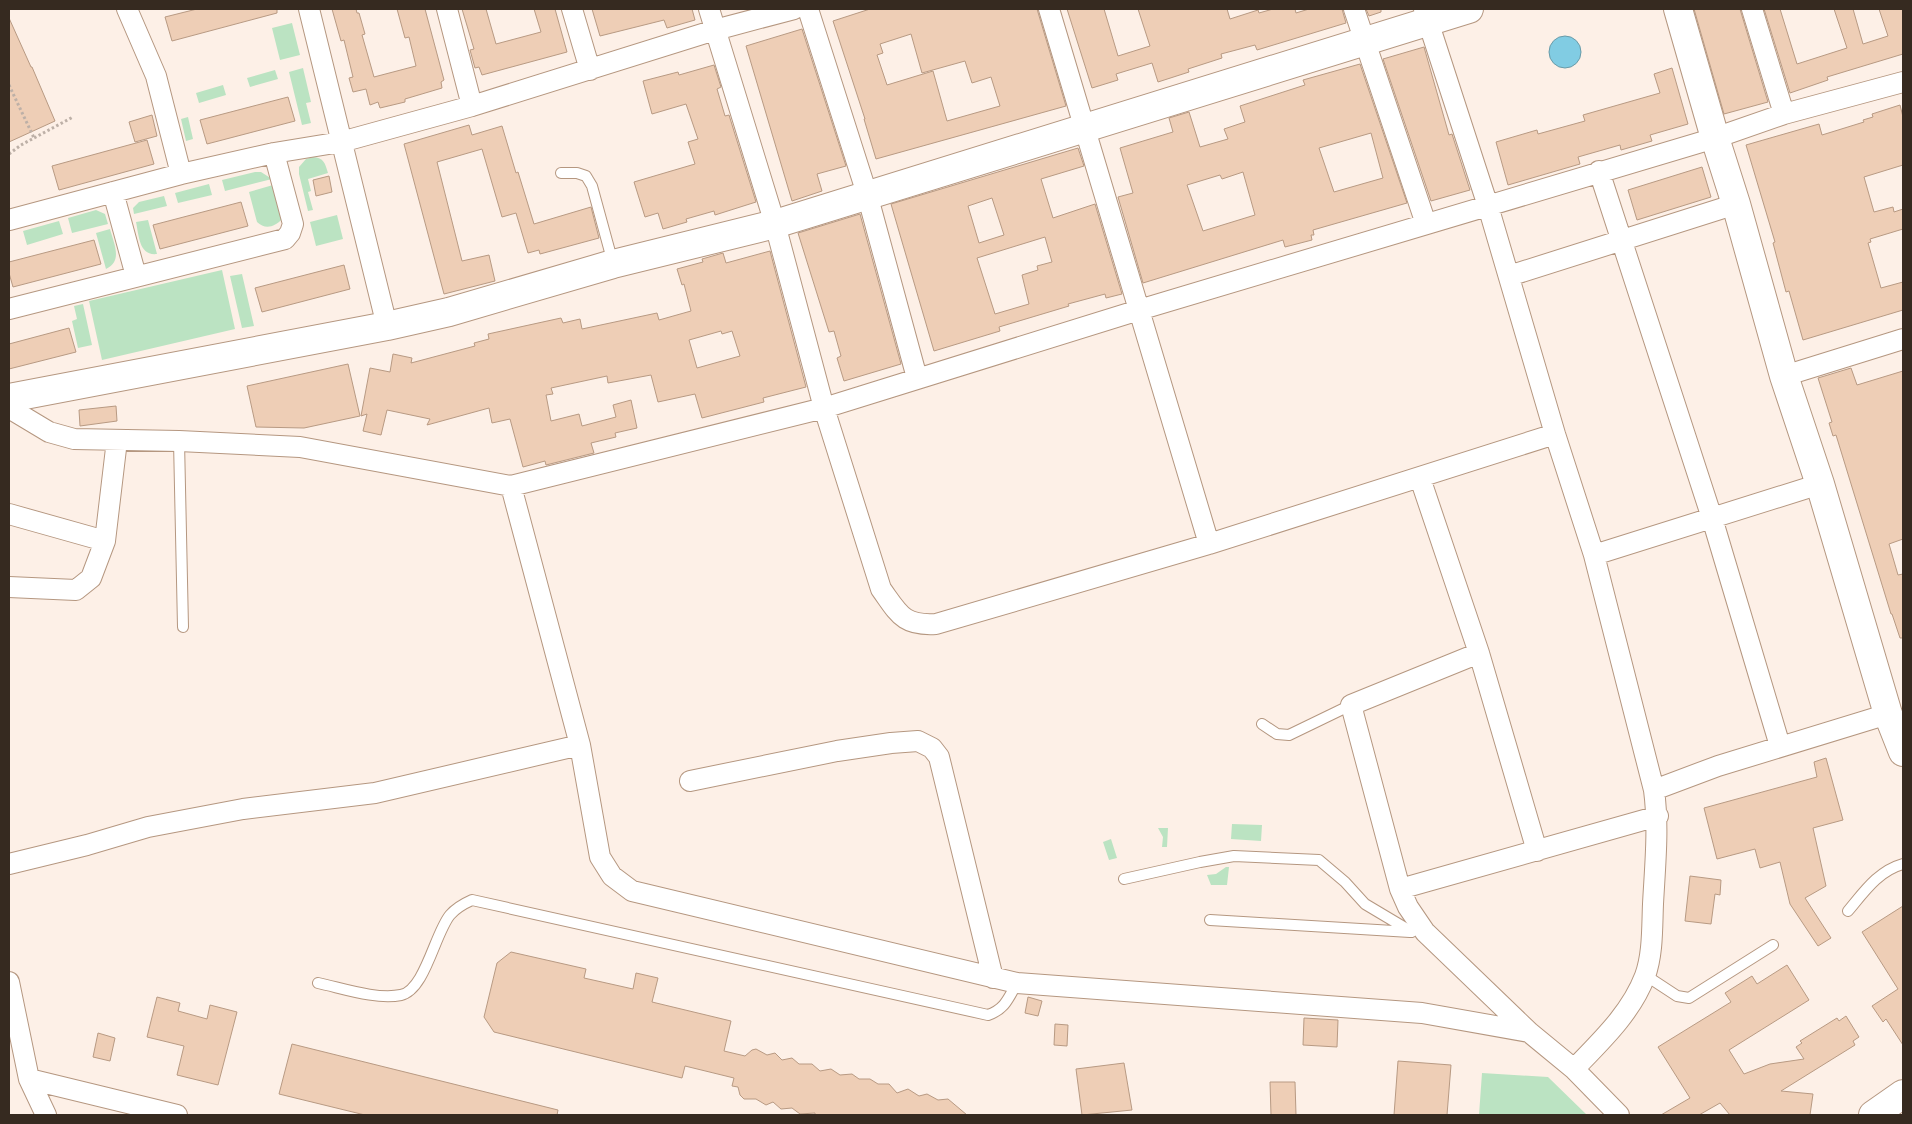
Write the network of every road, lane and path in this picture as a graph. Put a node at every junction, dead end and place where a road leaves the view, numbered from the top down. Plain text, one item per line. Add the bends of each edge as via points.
1 (127, 9) edge
2 (309, 9) edge
3 (447, 9) edge
4 (572, 9) edge
5 (709, 9) edge
6 (794, 9) edge
7 (808, 9) edge
8 (1049, 9) edge
9 (1354, 9) edge
10 (1469, 9) edge
11 (1678, 9) edge
12 (1752, 9) edge
13 (1426, 15) edge
14 (715, 30) junction
15 (1363, 42) junction
16 (590, 70) junction
17 (1903, 82) edge
18 (9, 85) edge
19 (472, 106) junction
20 (1784, 114) junction
21 (73, 116) dead end
22 (1085, 126) junction
23 (34, 138) junction
24 (1715, 138) junction
25 (341, 142) junction
26 (274, 153) junction
27 (9, 154) edge
28 (1599, 171) junction
29 (561, 173) dead end
30 (181, 174) junction
31 (113, 192) junction
32 (867, 194) junction
33 (1736, 204) junction
34 (1488, 206) junction
35 (9, 220) edge
36 (775, 224) junction
37 (1426, 224) junction
38 (1621, 240) junction
39 (614, 264) junction
40 (136, 276) junction
41 (1509, 276) junction
42 (9, 309) edge
43 (1139, 310) junction
44 (387, 326) junction
45 (1903, 339) edge
46 (1784, 376) junction
47 (917, 378) junction
48 (9, 398) edge
49 (9, 408) edge
50 (824, 408) junction
51 (1555, 434) junction
52 (117, 440) junction
53 (179, 441) junction
54 (1420, 478) junction
55 (1820, 484) junction
56 (511, 486) junction
57 (9, 514) edge
58 (1712, 518) junction
59 (105, 541) junction
60 (1209, 544) junction
61 (1594, 554) junction
62 (9, 588) edge
63 (183, 627) dead end
64 (1480, 654) junction
65 (1351, 705) junction
66 (1888, 714) junction
67 (1262, 724) dead end
68 (580, 745) junction
69 (1780, 746) junction
70 (1903, 751) edge
71 (690, 781) dead end
72 (1654, 790) junction
73 (1658, 816) junction
74 (1537, 851) junction
75 (9, 864) edge
76 (1903, 864) edge
77 (1124, 879) dead end
78 (1400, 889) junction
79 (1848, 912) dead end
80 (1210, 920) dead end
81 (1419, 932) junction
82 (1773, 945) dead end
83 (1645, 975) junction
84 (994, 978) junction
85 (9, 982) edge
86 (318, 983) dead end
87 (1017, 984) junction
88 (1529, 1032) junction
89 (1574, 1069) junction
90 (29, 1080) junction
91 (1903, 1094) edge
92 (46, 1115) edge
93 (177, 1115) edge
94 (1619, 1115) edge
95 (1873, 1115) edge

1 - 30 street via 156,76
2 - 25 street
3 - 19 street
4 - 16 street
5 - 14 street
6 - 14 street
7 - 32 street
8 - 22 street
9 - 15 street
10 - 13 main road
11 - 24 main road
12 - 20 street
13 - 15 main road
13 - 34 street
14 - 16 street
14 - 36 street
15 - 22 main road
15 - 37 street
16 - 19 street
17 - 20 street
18 - 23 path
19 - 25 street
20 - 24 street
21 - 23 path
22 - 32 main road
22 - 43 street
23 - 27 path
24 - 28 street
24 - 33 main road
25 - 26 street
25 - 44 street
26 - 30 street
26 - 40 street via 293,224 285,239
28 - 34 street
28 - 38 street
29 - 39 lane via 586,176 592,186
30 - 31 street
31 - 35 street
31 - 40 street
32 - 36 main road
32 - 47 street
33 - 38 street
33 - 46 main road
34 - 37 street
34 - 41 street
36 - 39 main road
36 - 50 street
37 - 43 street
38 - 41 street
38 - 58 street
39 - 44 main road via 449,312
40 - 42 street
41 - 51 street
43 - 47 street
43 - 60 street
44 - 48 main road
45 - 46 street
46 - 55 main road
47 - 50 street
49 - 52 street via 49,432 74,439
50 - 56 street
50 - 60 street via 881,589 897,612 908,621 920,625 936,624
51 - 54 street
51 - 61 street
52 - 53 street
52 - 59 street
53 - 56 street via 300,447
53 - 63 lane
54 - 60 street
54 - 64 street
55 - 58 street
55 - 66 main road
56 - 68 street
57 - 59 street
58 - 61 street
58 - 69 street
59 - 62 street via 91,578 76,590
61 - 72 street
64 - 65 street
64 - 74 street
65 - 67 lane via 1289,735 1277,734
65 - 78 street
66 - 69 street
66 - 70 main road
68 - 75 street via 375,793 242,809 148,827
68 - 84 street via 600,857 612,876 632,890
69 - 72 street
71 - 84 street via 891,743 918,741 932,748 939,757
72 - 73 street
73 - 74 street
73 - 83 street via 1651,945
74 - 78 street
76 - 79 lane via 1879,875
77 - 81 lane via 1234,856 1319,860 1365,904
78 - 81 street
80 - 81 lane
81 - 88 street
82 - 83 lane via 1689,998 1677,996
83 - 89 street via 1629,1008
84 - 87 street
85 - 90 street
86 - 87 lane via 381,996 403,995 416,985 448,917 459,906 472,900 988,1015 1006,1003
87 - 88 street via 1422,1012
88 - 89 street
89 - 94 street
90 - 92 street
90 - 93 street
91 - 95 main road

